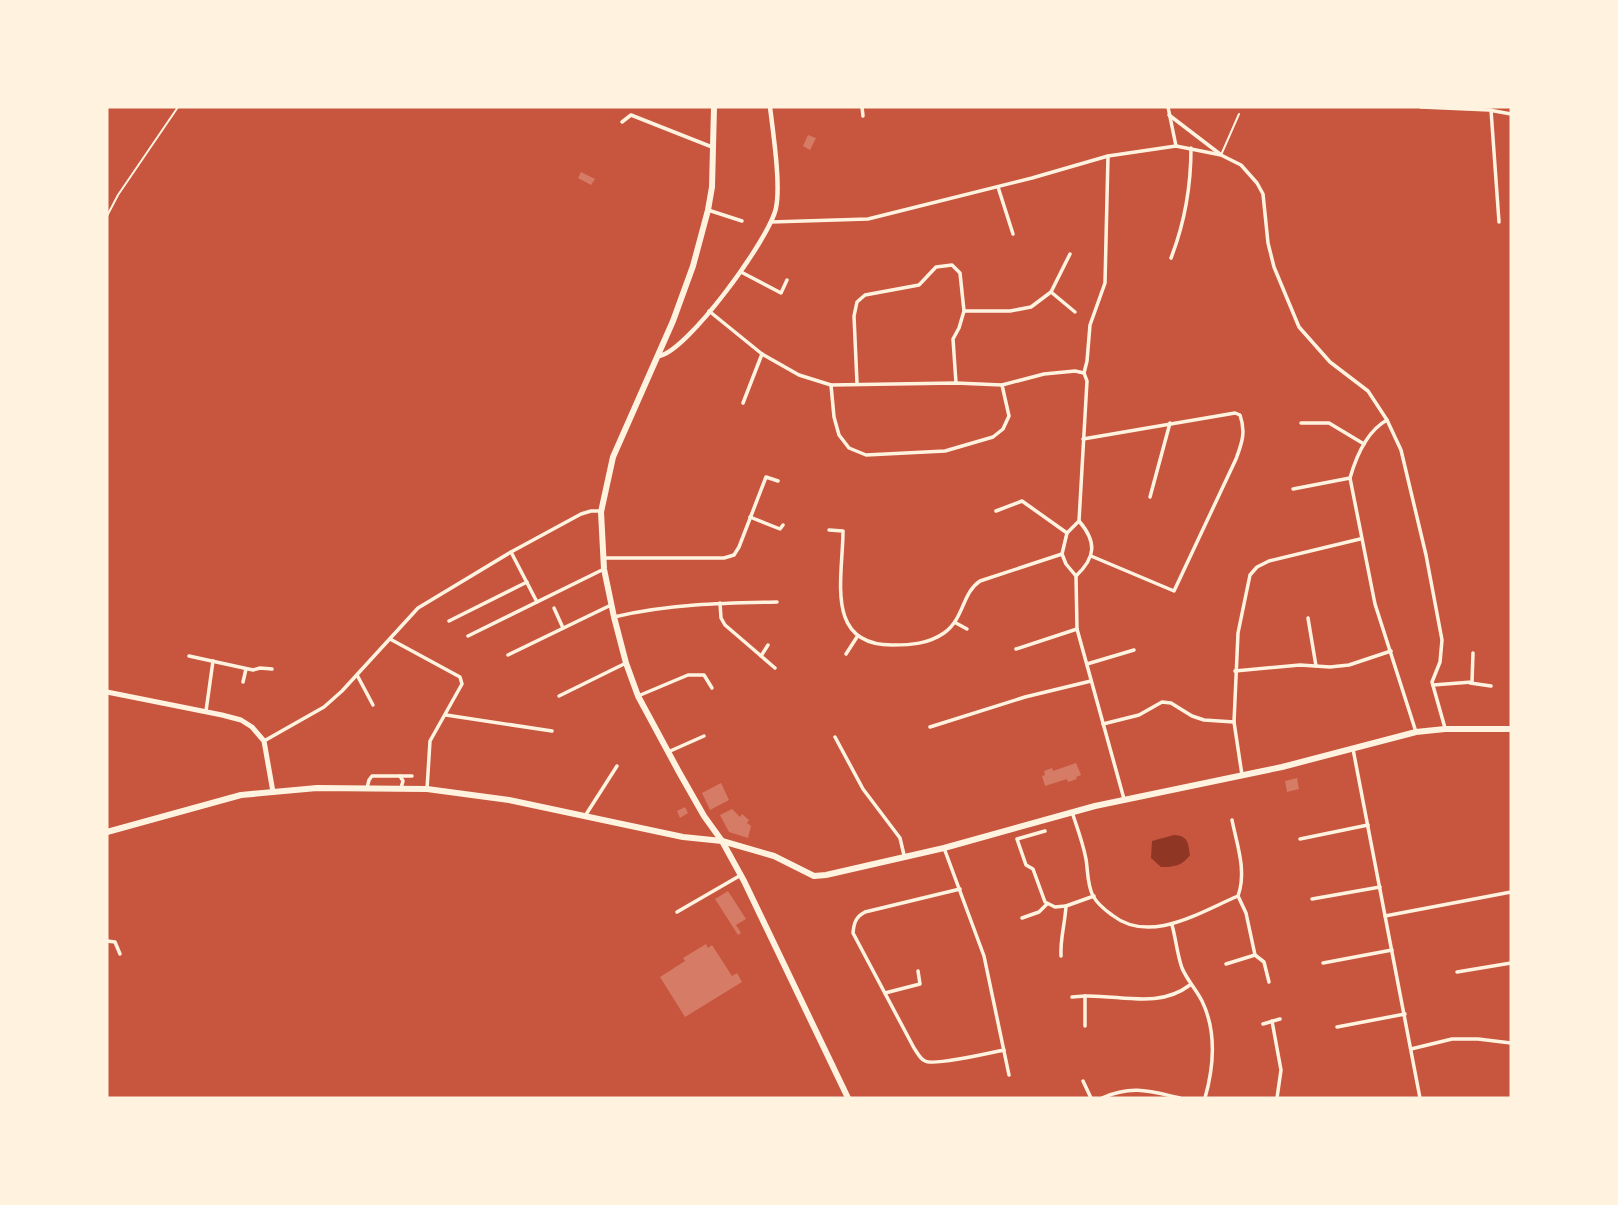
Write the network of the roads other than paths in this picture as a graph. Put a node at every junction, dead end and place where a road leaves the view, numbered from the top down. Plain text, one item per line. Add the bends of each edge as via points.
1 (714, 107) edge
2 (770, 107) edge
3 (862, 107) edge
4 (1168, 107) edge
5 (1421, 107) edge
6 (629, 109) dead end
7 (1491, 110) junction
8 (1239, 114) dead end
9 (1511, 114) edge
10 (631, 115) junction
11 (1169, 115) junction
12 (863, 116) dead end
13 (622, 122) dead end
14 (1177, 146) junction
15 (714, 148) junction
16 (1191, 148) junction
17 (1221, 155) junction
18 (1108, 156) junction
19 (998, 187) junction
20 (708, 210) junction
21 (742, 221) dead end
22 (771, 222) junction
23 (1499, 222) dead end
24 (1013, 234) dead end
25 (1070, 254) dead end
26 (1171, 258) dead end
27 (741, 272) junction
28 (786, 280) dead end
29 (1051, 292) junction
30 (964, 310) junction
31 (709, 311) junction
32 (1075, 312) dead end
33 (762, 354) junction
34 (659, 356) junction
35 (1084, 373) junction
36 (857, 383) junction
37 (956, 383) junction
38 (831, 385) junction
39 (1002, 385) junction
40 (743, 403) dead end
41 (1387, 420) junction
42 (1170, 423) junction
43 (1301, 423) dead end
44 (1083, 439) junction
45 (1364, 444) junction
46 (1350, 478) junction
47 (778, 481) dead end
48 (1293, 489) dead end
49 (1150, 497) dead end
50 (996, 511) dead end
51 (601, 512) junction
52 (750, 517) junction
53 (1079, 521) junction
54 (781, 529) dead end
55 (830, 530) dead end
56 (1067, 533) junction
57 (1360, 539) junction
58 (511, 552) junction
59 (1062, 554) junction
60 (1091, 556) junction
61 (603, 558) junction
62 (604, 569) junction
63 (1076, 576) junction
64 (527, 582) junction
65 (537, 601) junction
66 (778, 602) dead end
67 (720, 603) junction
68 (611, 605) junction
69 (554, 608) dead end
70 (614, 617) junction
71 (1308, 618) dead end
72 (449, 621) dead end
73 (956, 623) junction
74 (563, 628) junction
75 (967, 629) dead end
76 (1077, 629) junction
77 (468, 636) dead end
78 (858, 637) junction
79 (389, 639) junction
80 (768, 645) dead end
81 (511, 646) dead end
82 (1016, 649) dead end
83 (1134, 650) dead end
84 (1391, 651) junction
85 (514, 652) junction
86 (1473, 653) dead end
87 (846, 654) dead end
88 (508, 655) dead end
89 (189, 656) dead end
90 (761, 656) junction
91 (213, 661) junction
92 (626, 663) junction
93 (1087, 664) junction
94 (1317, 666) junction
95 (775, 668) dead end
96 (246, 669) junction
97 (272, 669) dead end
98 (1235, 671) junction
99 (357, 674) junction
100 (1091, 681) junction
101 (243, 682) dead end
102 (1470, 683) junction
103 (1433, 685) junction
104 (1491, 686) dead end
105 (712, 688) dead end
106 (107, 692) edge
107 (559, 696) dead end
108 (638, 696) junction
109 (373, 705) dead end
110 (206, 711) junction
111 (446, 715) junction
112 (1234, 722) junction
113 (1103, 724) junction
114 (930, 727) dead end
115 (1445, 729) junction
116 (1511, 729) edge
117 (552, 731) dead end
118 (1416, 732) junction
119 (704, 736) dead end
120 (835, 737) dead end
121 (264, 741) junction
122 (1353, 749) junction
123 (668, 752) junction
124 (617, 766) dead end
125 (1242, 775) junction
126 (400, 776) junction
127 (412, 776) dead end
128 (367, 788) junction
129 (401, 788) junction
130 (428, 789) junction
131 (273, 792) junction
132 (1124, 799) junction
133 (1072, 812) junction
134 (584, 818) junction
135 (1232, 820) dead end
136 (1368, 825) junction
137 (1045, 831) dead end
138 (107, 832) edge
139 (1300, 838) dead end
140 (722, 841) junction
141 (944, 848) junction
142 (905, 858) junction
143 (741, 875) junction
144 (1380, 887) junction
145 (960, 889) junction
146 (1511, 892) edge
147 (1238, 896) junction
148 (1094, 897) junction
149 (1312, 899) dead end
150 (1047, 904) junction
151 (1066, 906) junction
152 (677, 912) dead end
153 (1385, 916) junction
154 (1022, 918) dead end
155 (1171, 924) junction
156 (107, 942) edge
157 (1392, 950) junction
158 (120, 954) dead end
159 (1060, 956) dead end
160 (1255, 956) junction
161 (1323, 963) dead end
162 (1511, 963) edge
163 (1226, 964) dead end
164 (918, 971) dead end
165 (1457, 972) dead end
166 (1269, 982) dead end
167 (1190, 985) junction
168 (885, 993) junction
169 (1085, 996) junction
170 (1072, 997) dead end
171 (1405, 1014) junction
172 (1280, 1019) dead end
173 (1272, 1021) junction
174 (1263, 1024) dead end
175 (1085, 1026) dead end
176 (1337, 1027) dead end
177 (1511, 1043) edge
178 (1411, 1049) junction
179 (1004, 1050) junction
180 (1009, 1074) dead end
181 (1083, 1081) dead end
182 (848, 1098) edge
183 (1091, 1098) edge
184 (1102, 1098) edge
185 (1180, 1098) edge
186 (1205, 1098) edge
187 (1278, 1098) edge
188 (1420, 1098) edge

1 - 15 main road
2 - 22 street via 777,200
3 - 12 street
4 - 11 street
5 - 7 street
6 - 10 street
7 - 9 street
7 - 23 street
8 - 17 lane
10 - 13 street
10 - 15 street
11 - 14 street
11 - 17 street
14 - 16 street
14 - 18 street
15 - 20 main road
16 - 17 street
16 - 26 street via 1189,195
17 - 41 street via 1248,171 1263,194 1274,267 1299,327 1330,362 1368,391
18 - 19 street
18 - 35 street via 1105,283 1092,315
19 - 22 street via 868,219
19 - 24 street
20 - 21 street
20 - 34 main road
22 - 27 street
25 - 29 street
27 - 28 street via 781,293
27 - 31 street
29 - 30 street via 1031,307 1010,312
29 - 32 street
30 - 36 street via 960,273 952,265 936,267 919,285 865,295 857,302 854,316
30 - 37 street via 953,339
31 - 33 street
31 - 34 street via 677,347
33 - 38 street via 799,375
33 - 40 street
34 - 51 main road via 618,442
35 - 39 street via 1044,374
35 - 44 street
36 - 37 street
36 - 38 street
37 - 39 street
38 - 39 street via 839,435 849,448 866,455 945,451 993,437 1009,416
41 - 45 street
41 - 103 street via 1405,462 1442,640
42 - 44 street
42 - 49 street
42 - 60 street via 1235,413 1244,427 1236,459 1174,592
43 - 45 street via 1329,423
44 - 53 street
45 - 46 street
46 - 48 street
46 - 57 street
47 - 52 street via 766,477
50 - 56 street via 1023,501
51 - 58 street via 581,514
51 - 61 main road
52 - 54 street
52 - 61 street via 734,555 724,558
53 - 56 street
53 - 60 street via 1089,532
55 - 78 street via 843,531 840,596 847,624
56 - 59 street
57 - 84 street
57 - 98 street via 1257,567 1247,584
58 - 64 street
58 - 79 street via 418,608
59 - 63 street
59 - 73 street via 980,581
60 - 63 street
61 - 62 main road
62 - 65 street
62 - 68 main road
63 - 76 street
64 - 65 street
64 - 72 street
65 - 77 street
66 - 67 street
67 - 70 street
67 - 90 street via 725,625
68 - 70 main road
68 - 74 street
69 - 74 street
70 - 92 main road
71 - 94 street
73 - 75 street
73 - 78 street via 922,644 882,645
74 - 85 street
76 - 82 street
76 - 93 street
78 - 87 street
79 - 99 street
79 - 111 street via 460,677 460,691
80 - 90 street
81 - 85 street
83 - 93 street
84 - 94 street via 1349,665
84 - 118 street
85 - 88 street
86 - 102 street
89 - 91 street
90 - 95 street
91 - 96 street
91 - 110 street
92 - 107 street
92 - 108 main road
93 - 100 street
94 - 98 street
96 - 97 street
96 - 101 street
98 - 112 street
99 - 109 street
99 - 121 street via 324,707
100 - 113 street
100 - 114 street
102 - 103 street
102 - 104 street
103 - 115 street
105 - 108 street via 704,676 688,675
106 - 110 main road
108 - 123 main road
110 - 121 main road via 241,720
111 - 117 street
111 - 130 street via 430,740
112 - 113 street via 1204,720 1162,702 1139,715
112 - 125 street
113 - 132 street
115 - 116 main road
115 - 118 main road
118 - 122 main road
119 - 123 street
120 - 142 street via 863,789 900,838
121 - 131 main road
122 - 125 main road
122 - 136 street
123 - 140 main road
124 - 134 street
125 - 132 main road
126 - 127 street
126 - 128 street via 372,776
126 - 129 street
128 - 129 main road
128 - 131 main road
129 - 130 main road
130 - 134 main road via 509,800
131 - 138 main road via 224,799
132 - 133 main road
133 - 141 main road
133 - 148 street
134 - 140 main road
135 - 147 street via 1243,873
136 - 139 street
136 - 144 street
137 - 150 street via 1017,839
140 - 142 main road via 774,856 814,876
140 - 143 main road
141 - 142 main road
141 - 145 street
143 - 152 street
143 - 182 main road
144 - 149 street
144 - 153 street
145 - 168 street via 859,915 853,933
145 - 179 street via 984,956
146 - 153 street
147 - 155 street
147 - 160 street
148 - 151 street
148 - 155 street via 1117,920 1139,928
150 - 151 street
150 - 154 street
151 - 159 street
153 - 157 street
155 - 167 street
156 - 158 street via 115,942
157 - 161 street
157 - 171 street
160 - 163 street
160 - 166 street via 1264,962
162 - 165 street
164 - 168 street via 920,984
167 - 169 street via 1157,1000
167 - 186 street via 1203,1003 1214,1050
168 - 179 street via 914,1048 928,1063
169 - 170 street
169 - 175 street
171 - 176 street
171 - 178 street
172 - 173 street
173 - 174 street
173 - 187 street via 1281,1070
177 - 178 street via 1452,1039
178 - 188 street
179 - 180 street
181 - 183 street
184 - 185 street via 1138,1089

